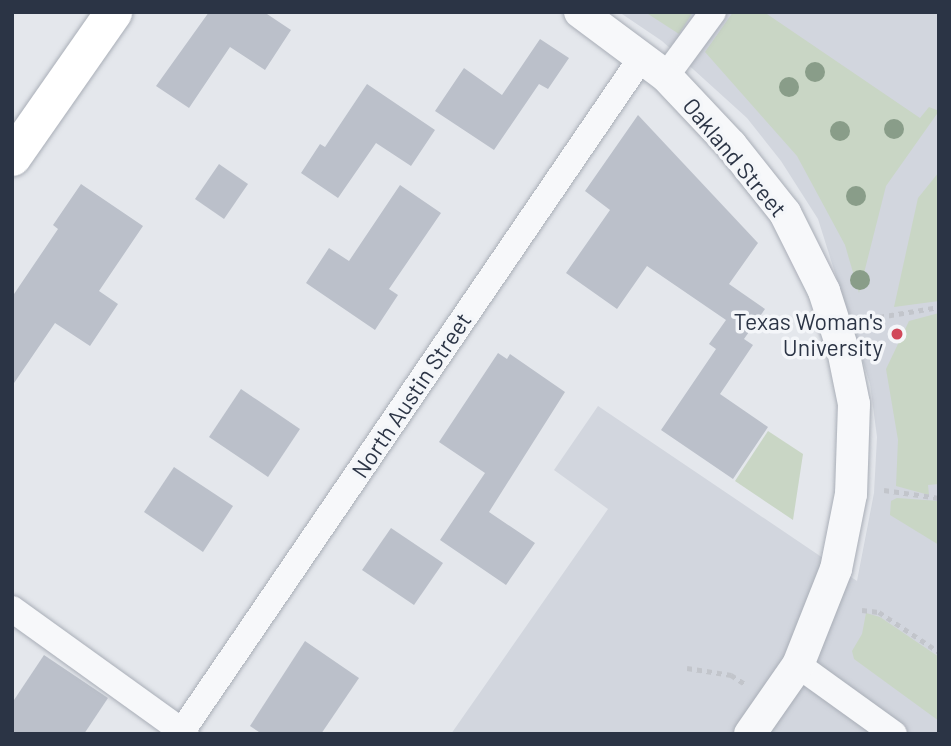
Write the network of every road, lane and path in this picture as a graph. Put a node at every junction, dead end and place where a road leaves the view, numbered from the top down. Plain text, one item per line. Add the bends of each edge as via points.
1 (113, 12) edge
2 (580, 12) edge
3 (713, 12) edge
4 (654, 67) junction
5 (12, 157) edge
6 (939, 307) edge
7 (879, 317) dead end
8 (884, 490) dead end
9 (939, 498) edge
10 (12, 609) edge
11 (862, 610) dead end
12 (939, 652) edge
13 (798, 665) junction
14 (687, 668) dead end
15 (745, 684) dead end
16 (183, 733) edge
17 (750, 734) edge
18 (894, 734) edge

1 - 5 main road
2 - 4 street, Oakland Street
3 - 4 street, North Austin Street
4 - 13 street, Oakland Street via 731,145 785,213 824,291 843,350 855,404 851,494 836,569
4 - 16 street, North Austin Street
6 - 7 path
8 - 9 path
10 - 16 street
11 - 12 path via 879,611
13 - 17 street, Oakland Street
13 - 18 street
14 - 15 path via 731,675

